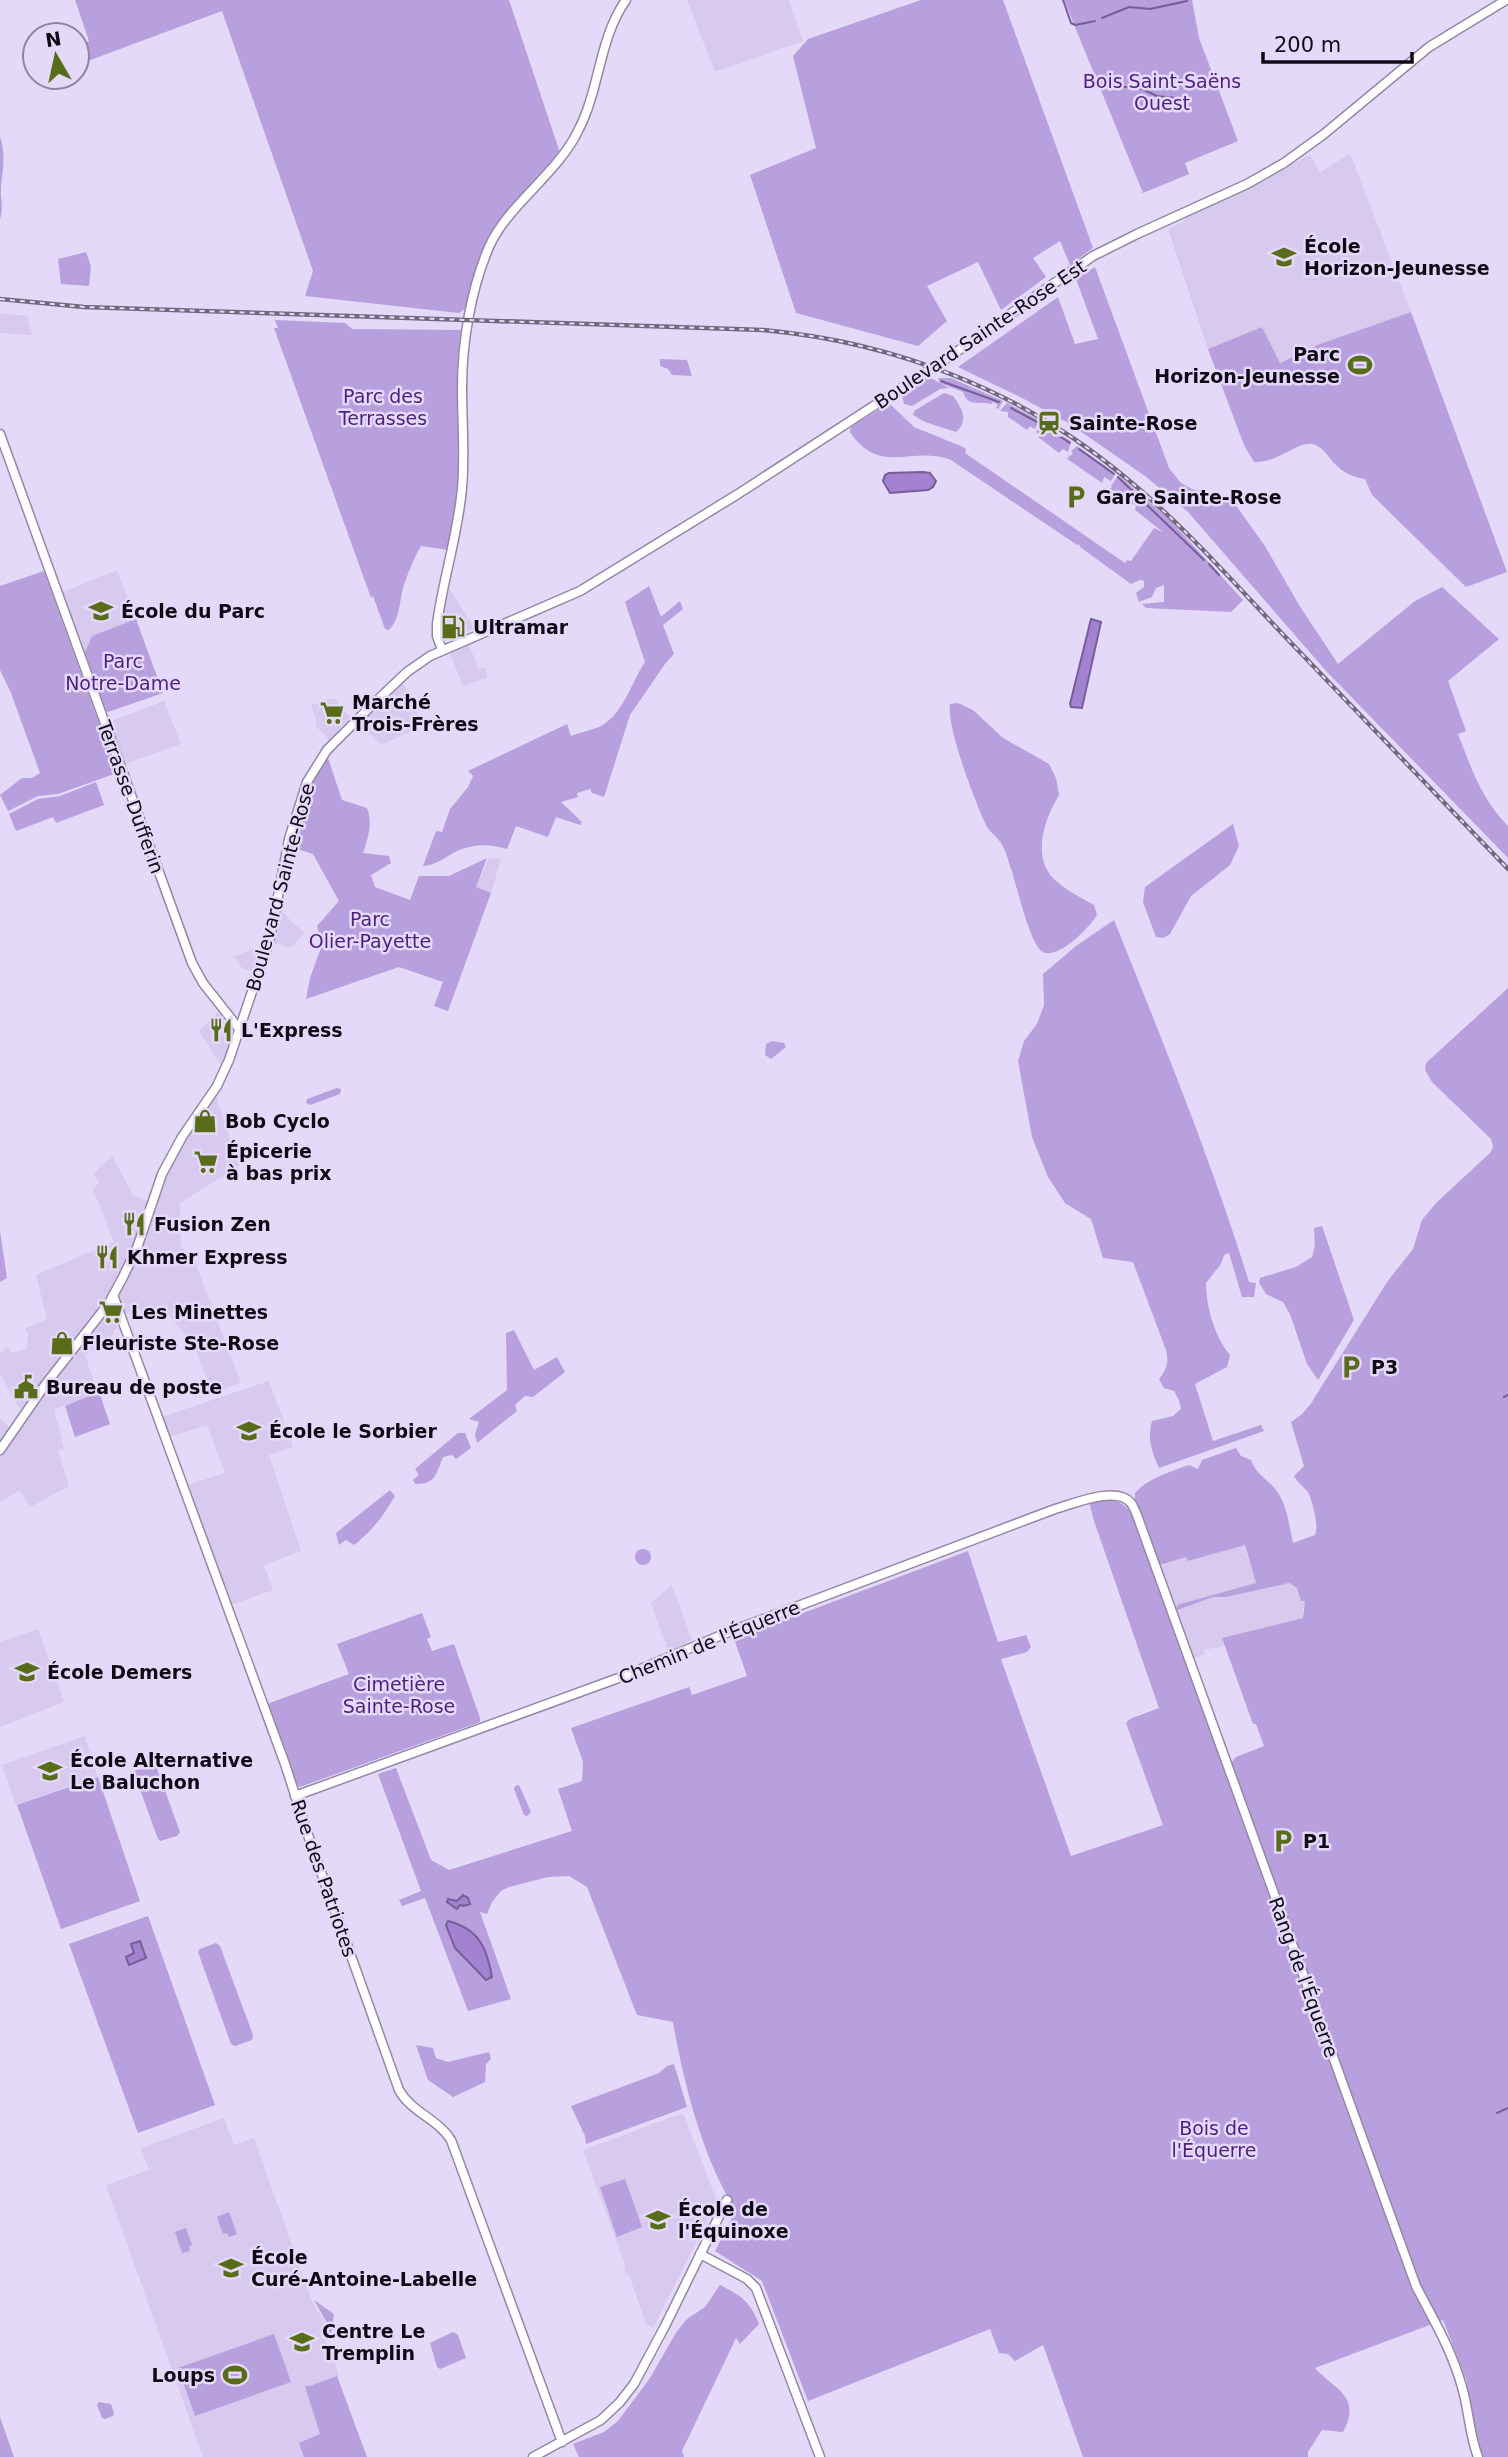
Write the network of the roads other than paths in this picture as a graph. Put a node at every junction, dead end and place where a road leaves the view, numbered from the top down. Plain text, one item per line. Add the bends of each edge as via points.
1 (626, 0) edge
2 (1506, 0) edge
3 (0, 434) edge
4 (442, 650) junction
5 (240, 1030) junction
6 (113, 1295) junction
7 (0, 1450) edge
8 (1124, 1498) joint
9 (295, 1796) junction
10 (727, 2200) dead end
11 (700, 2254) junction
12 (562, 2442) junction
13 (533, 2457) edge
14 (820, 2457) edge
15 (1478, 2457) edge

1 - 4 street via 611,26 578,132 500,228 483,267 464,355 462,487 437,624
2 - 4 street, Boulevard Sainte-Rose Est via 1423,51 1284,163 1093,256 893,394 599,581
3 - 5 street, Terrasse Dufferin via 190,959
4 - 5 street, Boulevard Sainte-Rose via 404,674 335,741 310,774 290,834 272,931
5 - 6 street, Boulevard Sainte-Rose via 219,1083 162,1174 135,1251
6 - 7 street, Boulevard Sainte-Rose
6 - 9 street, Rue des Patriotes
8 - 9 street, Chemin de l'Équerre via 1107,1495 1055,1510 724,1634 622,1678
8 - 15 street, Rang de l'Équerre via 1137,1516 1416,2286 1450,2352
9 - 12 street, Rue des Patriotes via 400,2092 451,2140
10 - 11 street
11 - 12 street via 634,2384 601,2420
11 - 14 street via 756,2288
12 - 13 street

